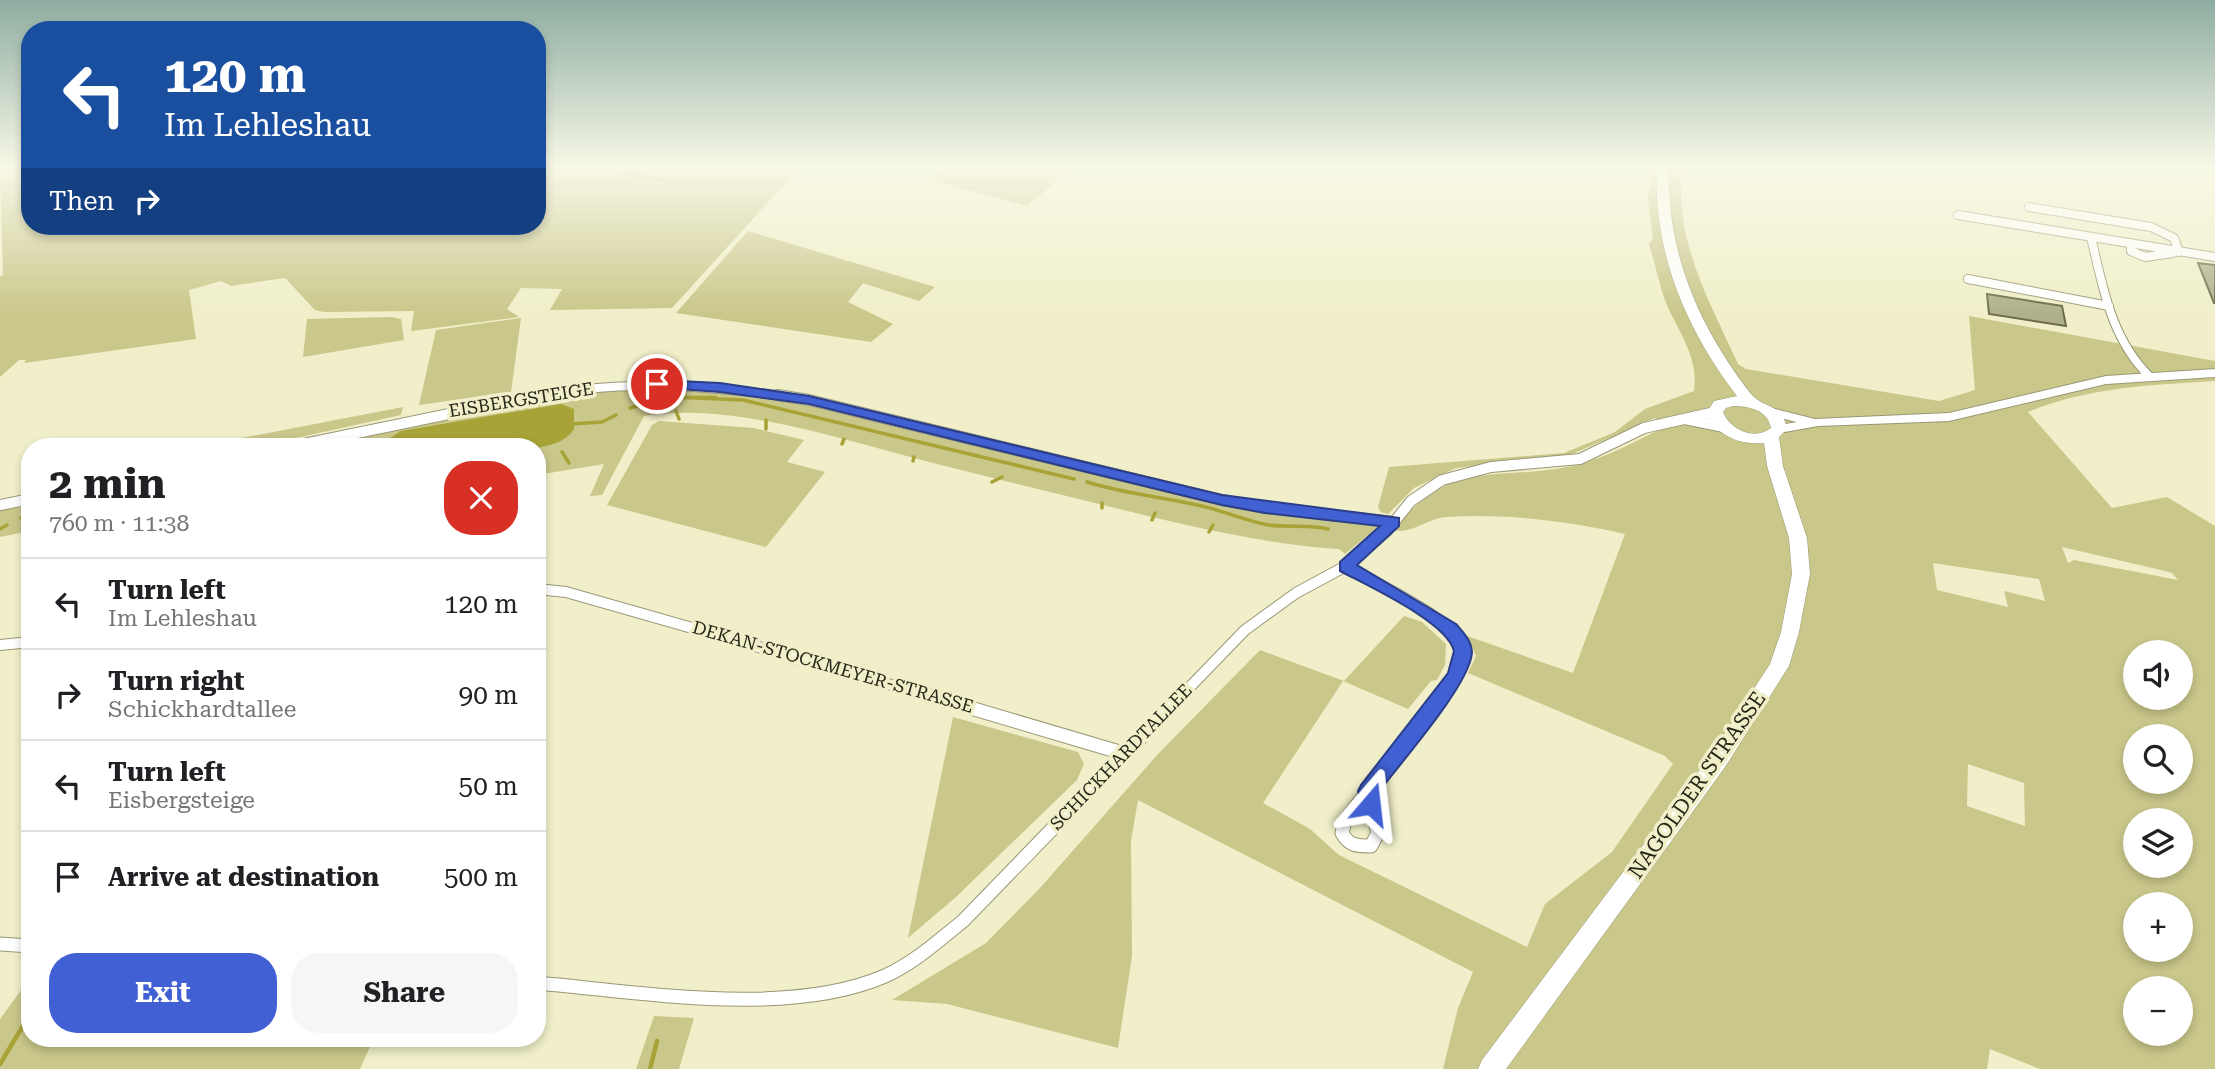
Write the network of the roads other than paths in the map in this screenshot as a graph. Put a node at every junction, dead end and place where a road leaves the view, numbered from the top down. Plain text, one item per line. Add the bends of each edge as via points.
1 (1663, 216) edge
2 (1963, 216) edge
3 (2083, 216) edge
4 (2091, 237) junction
5 (2179, 252) junction
6 (2215, 257) edge
7 (1968, 279) dead end
8 (2109, 306) junction
9 (2215, 373) edge
10 (1726, 374) junction
11 (2149, 376) junction
12 (1750, 403) junction
13 (1721, 407) junction
14 (1771, 412) junction
15 (1679, 418) junction
16 (1818, 422) junction
17 (1724, 427) junction
18 (1775, 433) junction
19 (1746, 437) junction
20 (332, 438) edge
21 (1775, 466) junction
22 (21, 501) edge
23 (0, 505) edge
24 (1394, 522) junction
25 (1346, 566) junction
26 (546, 590) edge
27 (21, 643) edge
28 (0, 645) edge
29 (1126, 754) junction
30 (1367, 791) dead end
31 (0, 944) edge
32 (21, 945) edge
33 (546, 984) edge
34 (1491, 1069) edge

1 - 10 main road via 1681,284
2 - 4 street
3 - 5 street via 2151,227 2174,238
4 - 5 street via 2131,243 2131,251 2145,257
4 - 8 street
5 - 6 street
7 - 8 street
8 - 11 street via 2124,350
9 - 11 street
10 - 12 main road
10 - 13 main road
11 - 16 street via 2058,389 1949,417
12 - 13 main road
12 - 14 main road
13 - 15 street, SCHICKHARDTALLEE
13 - 17 main road
14 - 16 street
14 - 18 main road, NAGOLDER STRASSE via 1777,418
15 - 17 street, SCHICKHARDTALLEE
15 - 24 street, SCHICKHARDTALLEE via 1644,428 1580,458 1462,472 1425,489
16 - 18 street
17 - 19 main road
18 - 19 main road
18 - 21 main road, NAGOLDER STRASSE
19 - 21 main road, NAGOLDER STRASSE
20 - 24 street, EISBERGSTEIGE via 557,391 657,384 720,387 809,400 1222,500
21 - 34 main road, NAGOLDER STRASSE via 1796,527 1801,574 1779,666 1756,705
22 - 23 street
24 - 25 street, SCHICKHARDTALLEE
25 - 29 street, SCHICKHARDTALLEE via 1296,593 1245,630
25 - 30 street via 1434,617 1461,641 1463,651 1456,676
26 - 29 street, DEKAN-STOCKMEYER-STRASSE via 707,631
27 - 28 street
29 - 33 street, SCHICKHARDTALLEE via 963,921 923,954 877,979 823,994 779,999
31 - 32 street

